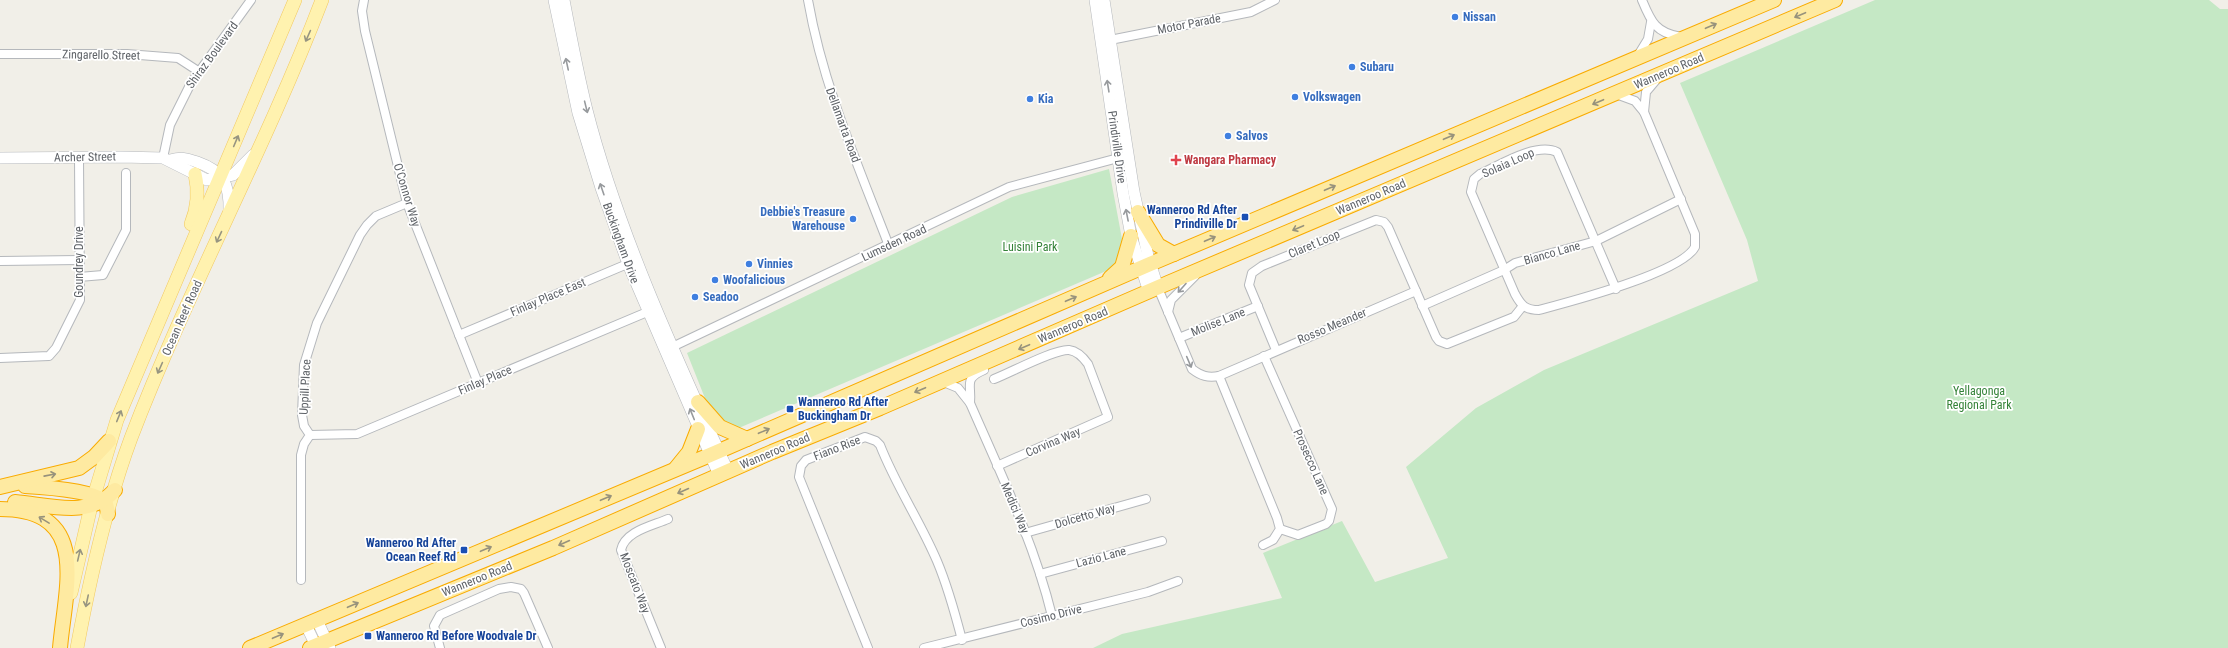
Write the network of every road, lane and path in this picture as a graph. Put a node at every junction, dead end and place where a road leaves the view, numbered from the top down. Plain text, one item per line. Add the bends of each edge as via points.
1 (251, 0) edge
2 (295, 0) edge
3 (322, 0) edge
4 (364, 0) edge
5 (554, 0) edge
6 (564, 0) edge
7 (808, 0) edge
8 (1095, 0) edge
9 (1104, 0) edge
10 (1274, 0) edge
11 (1642, 0) edge
12 (1774, 0) edge
13 (1835, 0) edge
14 (1651, 22) junction
15 (1684, 37) junction
16 (1106, 41) junction
17 (0, 54) edge
18 (1636, 58) junction
19 (198, 71) junction
20 (1660, 76) junction
21 (1616, 94) junction
22 (1644, 112) junction
23 (256, 152) junction
24 (1123, 157) junction
25 (0, 158) edge
26 (79, 158) junction
27 (167, 159) junction
28 (126, 173) dead end
29 (195, 174) junction
30 (221, 177) junction
31 (1681, 199) junction
32 (407, 203) junction
33 (1138, 212) junction
34 (229, 214) junction
35 (1131, 236) junction
36 (1596, 241) junction
37 (889, 246) junction
38 (1174, 254) junction
39 (79, 260) junction
40 (0, 261) edge
41 (633, 262) junction
42 (1145, 266) junction
43 (1204, 268) junction
44 (1504, 270) junction
45 (79, 277) junction
46 (175, 283) junction
47 (1100, 286) junction
48 (1616, 289) junction
49 (1154, 290) junction
50 (1416, 291) junction
51 (1258, 306) junction
52 (1422, 306) junction
53 (1522, 307) junction
54 (653, 310) junction
55 (1168, 313) junction
56 (459, 335) junction
57 (1179, 338) junction
58 (670, 348) junction
59 (1276, 350) junction
60 (1264, 356) junction
61 (0, 358) edge
62 (995, 359) junction
63 (1219, 376) junction
64 (994, 379) dead end
65 (941, 381) junction
66 (478, 383) junction
67 (698, 402) junction
68 (970, 403) junction
69 (698, 429) junction
70 (310, 435) junction
71 (747, 439) junction
72 (110, 441) junction
73 (714, 453) junction
74 (997, 466) junction
75 (675, 469) junction
76 (723, 473) junction
77 (6, 486) edge
78 (115, 490) joint
79 (1146, 499) dead end
80 (0, 503) edge
81 (99, 504) junction
82 (0, 509) edge
83 (668, 519) dead end
84 (1280, 529) junction
85 (1025, 533) junction
86 (1162, 541) dead end
87 (1262, 545) dead end
88 (1040, 574) junction
89 (301, 580) dead end
90 (1178, 581) dead end
91 (1052, 616) junction
92 (312, 622) junction
93 (962, 640) junction
94 (320, 646) edge
95 (60, 648) edge
96 (77, 648) edge
97 (250, 648) edge
98 (440, 648) edge
99 (548, 648) edge
100 (662, 648) edge
101 (868, 648) edge
102 (924, 648) edge

1 - 19 street, Shiraz Boulevard
30 -> 2 main road, Ocean Reef Road
3 -> 23 main road, Ocean Reef Road
4 - 32 street, O'Connor Way via 362,11 365,31
41 -> 5 street, Buckingham Drive via 601,188 578,113
6 -> 41 street, Buckingham Drive via 587,111
7 - 37 street, Dellamarta Road via 814,35 837,112
8 - 16 street, Prindiville Drive
9 - 16 street, Prindiville Drive
10 - 16 street, Motor Parade via 1251,12
11 - 14 street
15 -> 12 highway, Wanneroo Road
13 -> 20 highway, Wanneroo Road
14 - 15 street via 1667,34
14 - 18 street via 1648,39
15 - 18 highway, Wanneroo Road
16 - 24 street, Prindiville Drive
17 - 19 street, Zingarello Street via 127,54 178,58
38 -> 18 highway, Wanneroo Road
19 - 27 street, Shiraz Boulevard via 170,125
20 - 21 highway, Wanneroo Road
20 - 22 street via 1646,92
21 - 22 street via 1635,101
21 -> 43 highway, Wanneroo Road
22 - 31 street
23 - 30 street, Archer Street via 240,170 233,175
23 - 34 main road, Ocean Reef Road
24 - 33 street, Prindiville Drive
35 -> 24 street, Prindiville Drive
24 - 37 street, Lumsden Road via 1009,187
25 - 26 street, Archer Street
26 - 27 street, Archer Street via 121,156
26 - 39 street, Goundrey Drive
27 - 29 street, Archer Street
27 - 30 street, Archer Street via 182,157 212,168
28 - 45 street via 125,234 104,275
29 - 30 street, Archer Street via 207,180
29 - 46 main road via 198,191 197,209 180,251
30 - 34 street, Archer Street via 230,197
30 - 46 main road, Ocean Reef Road
31 - 36 street, Bianco Lane
31 - 48 street via 1695,234 1696,241 1692,252 1683,260
32 - 56 street, O'Connor Way
32 - 70 street, Uppill Place via 376,216 367,225 317,323 304,365 302,415 304,426
33 - 38 highway via 1158,245
33 - 42 street, Prindiville Drive
34 -> 78 main road, Ocean Reef Road via 153,384
35 - 42 street, Prindiville Drive
35 - 47 highway via 1122,267
36 - 44 street, Bianco Lane via 1515,263
36 - 44 street, Solaia Loop via 1556,152 1549,148 1534,150 1480,174 1472,185 1471,192
36 - 48 street, Solaia Loop
37 - 58 street, Lumsden Road
38 - 42 highway, Wanneroo Road
39 - 40 street
39 - 45 street, Goundrey Drive
41 - 54 street, Buckingham Drive
41 - 56 street, Finlay Place East
42 - 47 highway, Wanneroo Road
42 - 49 street, Prindiville Drive
43 - 49 highway, Wanneroo Road
43 -> 55 street via 1171,300
44 - 52 street, Bianco Lane
44 - 53 street, Solaia Loop
45 - 61 street, Goundrey Drive via 78,305 53,353 44,358
72 -> 46 main road, Ocean Reef Road
71 -> 47 highway, Wanneroo Road
48 - 53 street via 1539,310
49 - 55 street
49 -> 62 highway, Wanneroo Road
50 - 51 street, Claret Loop via 1388,226 1376,220 1256,270 1250,278 1249,285
50 - 52 street
50 - 59 street, Rosso Meander
51 - 57 street, Molise Lane
51 - 59 street, Claret Loop
52 - 53 street via 1436,337 1448,344 1514,317
54 - 58 street, Buckingham Drive
54 - 66 street, Finlay Place
55 - 57 street
56 - 66 street, O'Connor Way
57 -> 63 street via 1192,369 1204,376
58 - 67 street, Buckingham Drive
69 -> 58 street, Buckingham Drive
59 - 60 street, Rosso Meander
60 - 63 street, Rosso Meander
60 - 84 street, Prosecco Lane via 1332,509 1326,524 1298,535
62 - 65 highway, Wanneroo Road
62 - 68 street, Medici Way via 990,367 972,376 969,383
63 - 84 street
64 - 74 street, Corvina Way via 1058,352 1074,351 1083,356 1088,364 1108,417
65 - 68 street, Medici Way via 958,388
65 -> 76 highway, Wanneroo Road
66 - 70 street, Finlay Place via 357,434
67 - 71 highway via 720,427
67 - 73 street, Buckingham Drive
68 - 74 street, Medici Way
69 - 73 street, Buckingham Drive
69 - 75 highway via 689,452
70 - 89 street via 301,455
71 - 73 highway, Wanneroo Road
77 -> 72 highway via 79,468
72 - 81 main road, Ocean Reef Road
73 - 75 highway, Wanneroo Road
73 - 76 street, Buckingham Drive
74 - 85 street, Medici Way
92 -> 75 highway, Wanneroo Road
76 -> 94 highway, Wanneroo Road
77 - 81 highway via 44,487
78 - 81 highway
79 - 85 street, Dolcetto Way
80 - 81 highway via 68,508
95 -> 81 main road, Ocean Reef Road
81 -> 96 main road, Ocean Reef Road
95 -> 82 highway via 68,557 62,538 50,524 36,515 19,510
83 - 100 street, Moscato Way via 631,535 621,550
84 - 87 street via 1273,540
85 - 88 street, Medici Way
86 - 88 street, Lazio Lane
88 - 91 street, Medici Way
90 - 91 street, Cosimo Drive via 1148,592
91 - 93 street, Cosimo Drive
92 - 94 street
97 -> 92 highway, Wanneroo Road
93 - 101 street, Fiano Rise via 946,583 923,532 895,482 880,446 876,441 865,437 806,460 801,466 799,477
93 - 102 street, Cosimo Drive
98 - 99 street via 434,626 440,615 511,587 524,593

